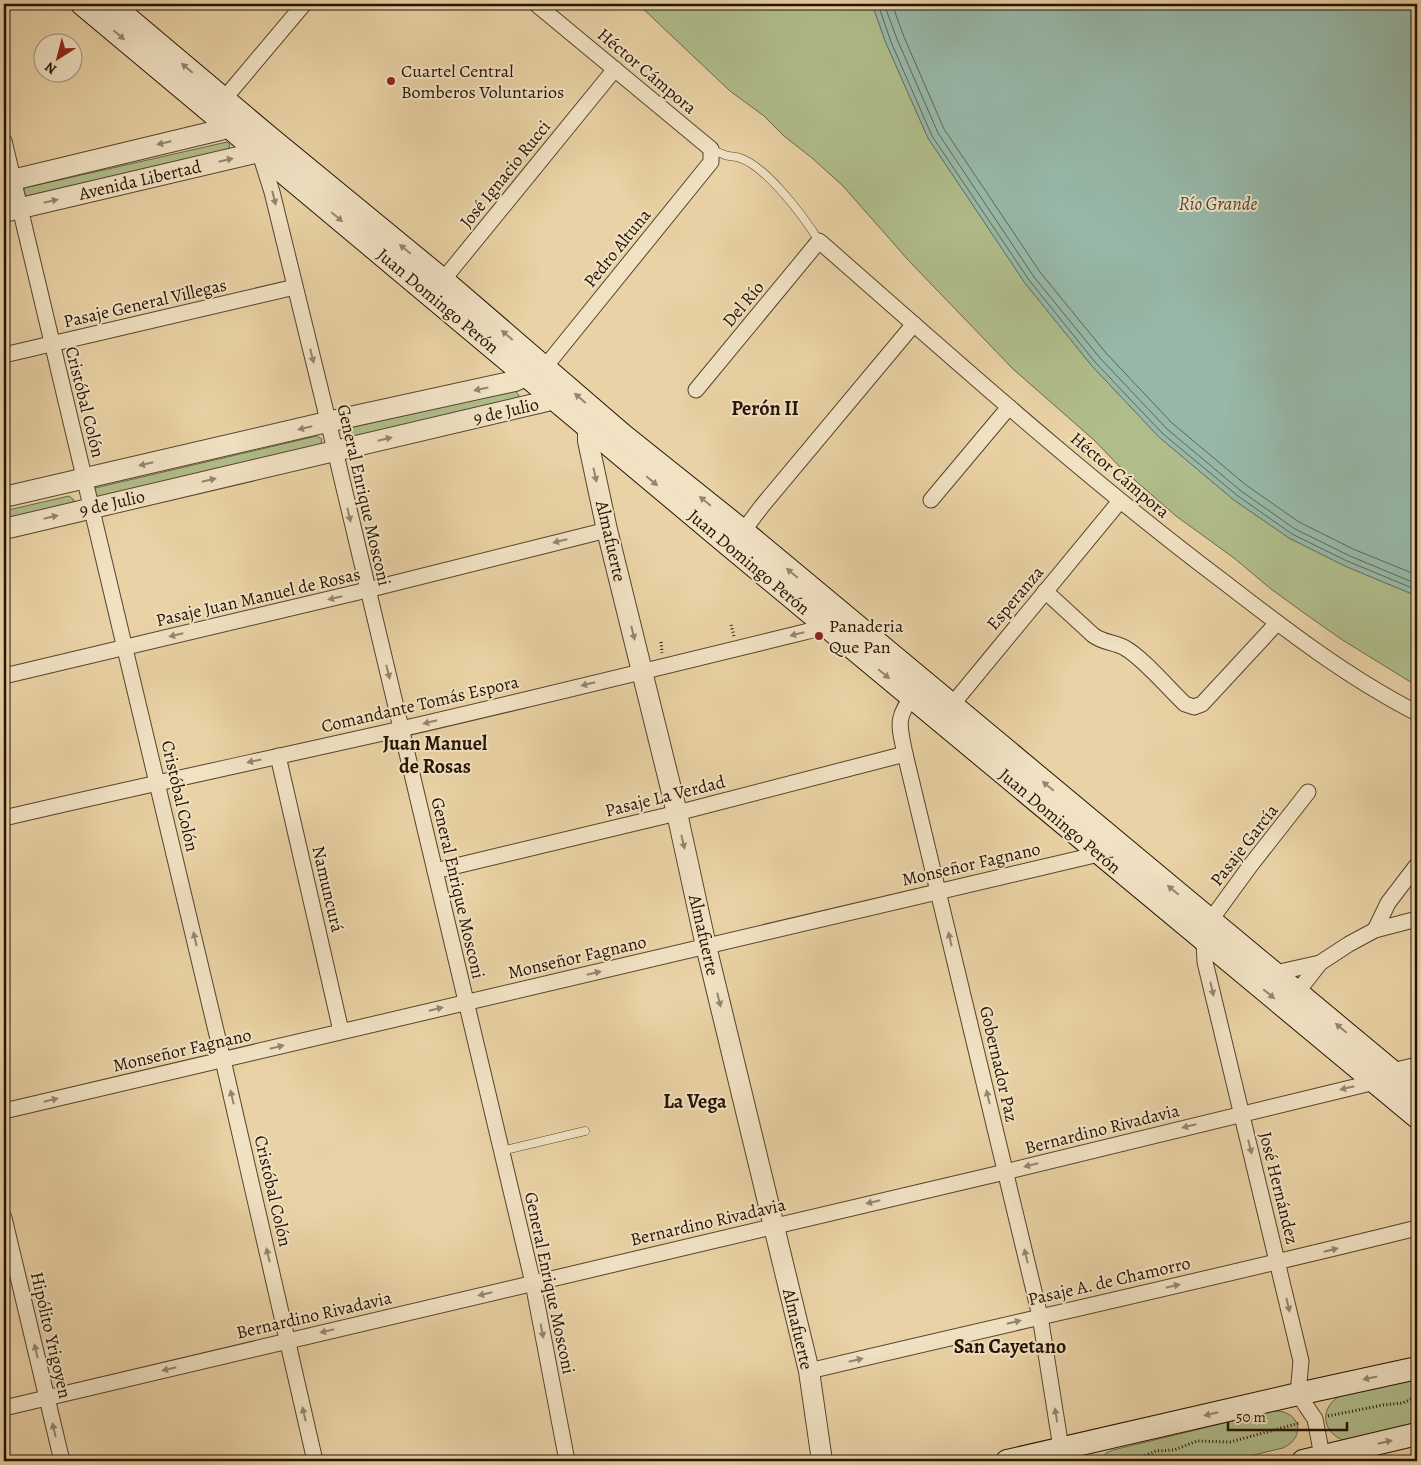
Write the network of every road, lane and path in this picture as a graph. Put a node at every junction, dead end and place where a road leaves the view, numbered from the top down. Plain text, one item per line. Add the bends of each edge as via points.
1 (82, 4) edge
2 (114, 4) edge
3 (304, 4) edge
4 (536, 4) edge
5 (615, 69) junction
6 (224, 99) junction
7 (227, 125) junction
8 (4, 141) edge
9 (265, 145) junction
10 (711, 149) junction
11 (8, 180) edge
12 (12, 210) edge
13 (819, 241) junction
14 (442, 280) junction
15 (295, 287) junction
16 (914, 324) junction
17 (51, 344) junction
18 (4, 355) edge
19 (536, 372) junction
20 (696, 390) dead end
21 (551, 396) junction
22 (1009, 407) junction
23 (593, 420) junction
24 (327, 422) junction
25 (334, 451) junction
26 (84, 478) junction
27 (4, 497) edge
28 (931, 500) dead end
29 (1120, 501) junction
30 (92, 508) junction
31 (4, 529) edge
32 (607, 530) junction
33 (737, 539) junction
34 (367, 590) junction
35 (1045, 591) junction
36 (831, 618) junction
37 (1277, 623) junction
38 (731, 624) dead end
39 (735, 638) dead end
40 (661, 642) dead end
41 (125, 647) junction
42 (662, 654) dead end
43 (642, 671) junction
44 (4, 676) edge
45 (917, 689) junction
46 (945, 712) junction
47 (1417, 713) edge
48 (402, 729) junction
49 (905, 754) junction
50 (278, 756) junction
51 (158, 782) junction
52 (1308, 792) dead end
53 (677, 813) junction
54 (4, 818) edge
55 (1099, 854) junction
56 (1417, 865) edge
57 (435, 871) junction
58 (938, 891) junction
59 (1417, 919) edge
60 (1374, 930) junction
61 (1207, 931) junction
62 (706, 946) junction
63 (1320, 963) junction
64 (1276, 973) junction
65 (1298, 991) junction
66 (466, 1002) junction
67 (341, 1031) junction
68 (223, 1060) junction
69 (1417, 1065) edge
70 (1384, 1076) junction
71 (1417, 1092) edge
72 (4, 1111) edge
73 (1241, 1113) junction
74 (1417, 1117) edge
75 (585, 1131) dead end
76 (501, 1151) junction
77 (1006, 1172) junction
78 (4, 1218) edge
79 (774, 1225) junction
80 (1417, 1228) edge
81 (1278, 1263) junction
82 (533, 1283) junction
83 (1040, 1316) junction
84 (287, 1341) junction
85 (1417, 1368) edge
86 (809, 1371) junction
87 (1298, 1394) junction
88 (1417, 1396) edge
89 (47, 1398) junction
90 (4, 1408) edge
91 (1315, 1419) junction
92 (1417, 1434) edge
93 (1065, 1454) edge
94 (1316, 1460) edge
95 (62, 1461) edge
96 (315, 1461) edge
97 (567, 1461) edge
98 (822, 1461) edge
99 (1007, 1461) edge
100 (1132, 1461) edge

1 -> 7 main road, Juan Domingo Perón
6 -> 2 main road, Juan Domingo Perón
3 - 6 street
4 - 5 street, Héctor Cámpora
5 - 10 street, Héctor Cámpora
5 - 14 street, José Ignacio Rucci
6 - 7 street
6 - 9 main road, Juan Domingo Perón
7 - 9 main road, Juan Domingo Perón
7 -> 11 street, Avenida Libertad via 220,130
8 - 11 street, Cristóbal Colón
12 -> 9 street, Avenida Libertad
14 -> 9 main road, Juan Domingo Perón
9 -> 15 street, General Enrique Mosconi via 272,192
9 -> 19 main road, Juan Domingo Perón
10 - 13 lane via 740,158 766,176
10 - 19 street, Pedro Altuna via 711,162
11 - 12 street, Cristóbal Colón
12 - 17 street, Cristóbal Colón
13 - 16 street, Héctor Cámpora
13 - 20 street, Del Río
19 -> 14 main road, Juan Domingo Perón
15 - 17 street, Pasaje General Villegas
15 -> 24 street, General Enrique Mosconi
16 - 22 street, Héctor Cámpora
16 - 33 street
17 - 18 street, Pasaje General Villegas
17 - 26 street, Cristóbal Colón
19 - 21 main road, Juan Domingo Perón
23 -> 19 main road, Juan Domingo Perón
19 -> 24 street, 9 de Julio via 515,381
21 - 23 main road, Juan Domingo Perón
25 -> 21 street, 9 de Julio via 538,404
22 - 28 street
22 - 29 street, Héctor Cámpora
23 -> 32 street, Almafuerte via 588,441
23 - 33 main road, Juan Domingo Perón
24 - 25 street, General Enrique Mosconi
24 -> 26 street, 9 de Julio
30 -> 25 street, 9 de Julio
25 -> 34 street, General Enrique Mosconi
26 - 27 street, 9 de Julio
26 - 30 street, Cristóbal Colón
29 - 35 street, Esperanza
29 - 37 street, Héctor Cámpora
31 -> 30 street, 9 de Julio
30 - 41 street, Cristóbal Colón
32 -> 34 street, Pasaje Juan Manuel de Rosas
32 -> 43 street, Almafuerte
33 - 36 main road, Juan Domingo Perón
34 -> 41 street, Pasaje Juan Manuel de Rosas
34 -> 48 street, General Enrique Mosconi
35 - 37 street via 1093,635 1101,641 1125,648 1185,704 1194,707 1202,704
35 - 46 street, Esperanza
36 -> 43 street, Comandante Tomás Espora via 817,629
36 - 45 main road, Juan Domingo Perón
37 - 47 street, Héctor Cámpora via 1355,678
38 - 39 path
40 - 42 path
41 - 44 street, Pasaje Juan Manuel de Rosas
41 - 51 street, Cristóbal Colón
43 -> 48 street, Comandante Tomás Espora
43 - 53 street, Almafuerte
45 - 46 main road, Juan Domingo Perón
45 - 49 street, Gobernador Paz via 901,714 899,726
46 - 55 main road, Juan Domingo Perón
61 -> 46 main road, Juan Domingo Perón
48 - 50 street, Comandante Tomás Espora
48 - 57 street, General Enrique Mosconi
49 - 53 street, Pasaje La Verdad
49 - 58 street, Gobernador Paz
50 -> 51 street, Comandante Tomás Espora
50 - 67 street, Namuncurá
51 - 54 street, Comandante Tomás Espora
68 -> 51 street, Cristóbal Colón
52 - 61 street, Pasaje García via 1250,866
53 - 57 street, Pasaje La Verdad
53 -> 62 street, Almafuerte
55 - 58 street, Monseñor Fagnano
55 - 61 main road, Juan Domingo Perón
56 - 60 street via 1388,903
57 - 66 street, General Enrique Mosconi
58 - 62 street, Monseñor Fagnano
77 -> 58 street, Gobernador Paz
59 - 60 street
60 - 63 street
61 - 64 main road, Juan Domingo Perón
61 -> 70 main road, Juan Domingo Perón
61 -> 73 street, José Hernández via 1205,962
66 -> 62 street, Monseñor Fagnano
62 -> 79 street, Almafuerte
63 - 64 street
63 - 65 street
64 - 65 main road, Juan Domingo Perón
70 -> 65 main road, Juan Domingo Perón
67 -> 66 street, Monseñor Fagnano
66 - 76 street, General Enrique Mosconi
68 -> 67 street, Monseñor Fagnano
72 -> 68 street, Monseñor Fagnano
84 -> 68 street, Cristóbal Colón
69 - 70 street, Bernardino Rivadavia
70 - 71 main road, Juan Domingo Perón
70 -> 73 street, Bernardino Rivadavia
70 - 74 main road, Juan Domingo Perón
73 -> 77 street, Bernardino Rivadavia
73 -> 81 street, José Hernández
75 - 76 lane
76 - 82 street, General Enrique Mosconi
77 -> 79 street, Bernardino Rivadavia
83 -> 77 street, Gobernador Paz
89 -> 78 street, Hipólito Yrigoyen
79 - 82 street, Bernardino Rivadavia
79 - 86 street, Almafuerte
81 -> 80 street, Pasaje A. de Chamorro
83 -> 81 street, Pasaje A. de Chamorro
81 -> 87 street, José Hernández via 1301,1361
82 -> 84 street, Bernardino Rivadavia
82 -> 97 street, General Enrique Mosconi
86 -> 83 street, Pasaje A. de Chamorro
93 -> 83 street, Gobernador Paz
84 -> 89 street, Bernardino Rivadavia
96 -> 84 street, Cristóbal Colón
85 -> 87 main road
86 - 98 street, Almafuerte
87 - 91 street
87 -> 93 main road
88 - 91 path via 1403,1403
89 - 90 street, Bernardino Rivadavia
95 -> 89 street, Hipólito Yrigoyen
91 - 94 street
91 - 100 path via 1230,1442 1197,1441 1174,1450 1156,1450
94 -> 92 main road
93 - 99 main road

